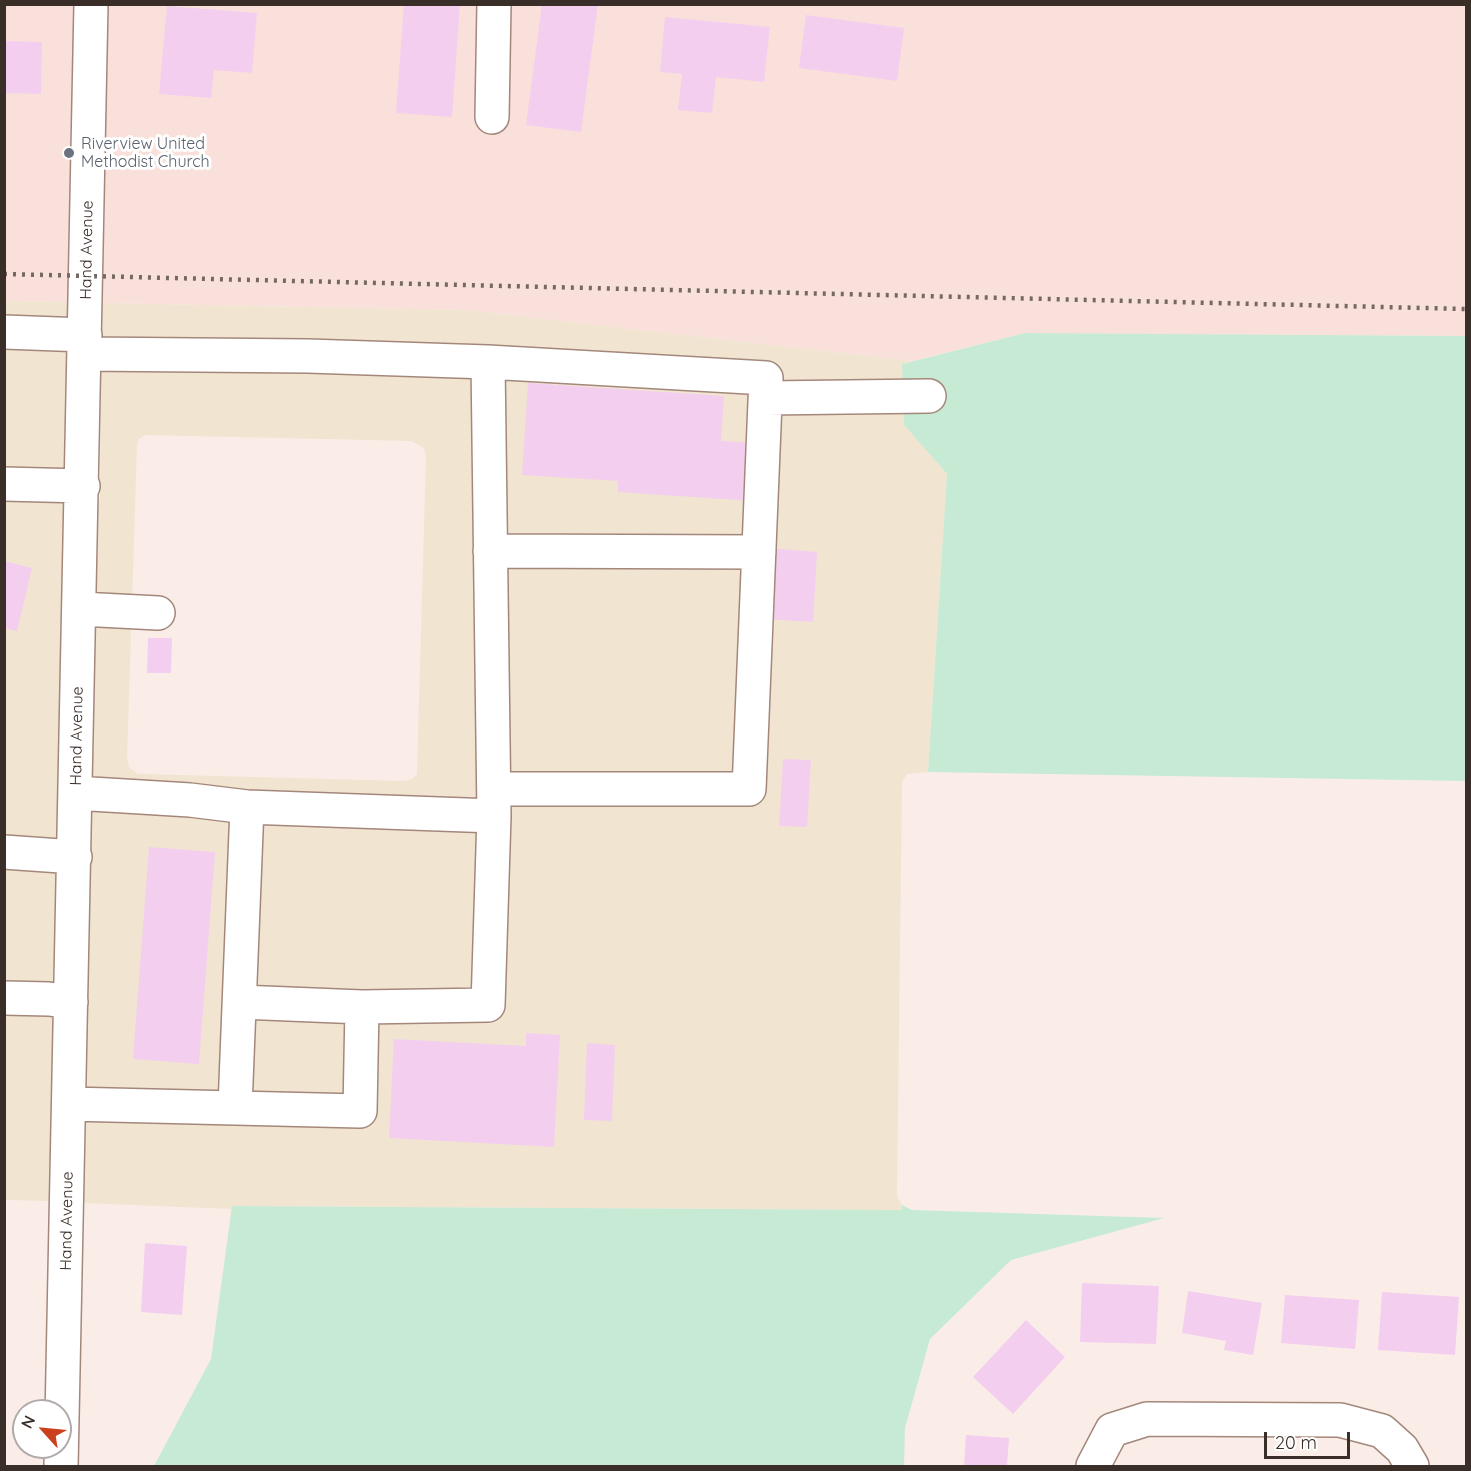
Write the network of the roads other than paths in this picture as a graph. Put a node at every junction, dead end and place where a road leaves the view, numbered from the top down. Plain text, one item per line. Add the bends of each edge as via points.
1 (91, 4) edge
2 (495, 4) edge
3 (492, 117) dead end
4 (4, 332) edge
5 (85, 345) junction
6 (488, 362) junction
7 (929, 396) dead end
8 (766, 398) junction
9 (4, 484) edge
10 (83, 486) junction
11 (490, 551) junction
12 (759, 552) junction
13 (80, 609) junction
14 (158, 613) dead end
15 (75, 793) junction
16 (494, 803) junction
17 (247, 807) junction
18 (4, 852) edge
19 (75, 857) junction
20 (4, 998) edge
21 (72, 1002) junction
22 (240, 1002) junction
23 (362, 1007) junction
24 (69, 1104) junction
25 (235, 1107) junction
26 (61, 1467) edge
27 (1093, 1467) edge
28 (1412, 1467) edge

1 - 5 street, Hand Avenue
2 - 3 street
4 - 5 street
5 - 6 street
5 - 10 street, Hand Avenue
6 - 8 street via 766,378
6 - 11 street
7 - 8 street
8 - 12 street
9 - 10 street
10 - 13 street, Hand Avenue
11 - 12 street
11 - 16 street
12 - 16 street via 749,789
13 - 14 street
13 - 15 street, Hand Avenue
15 - 17 street
15 - 19 street, Hand Avenue
16 - 17 street
16 - 23 street via 488,1005
17 - 22 street
18 - 19 street
19 - 21 street, Hand Avenue
20 - 21 street
21 - 24 street, Hand Avenue
22 - 23 street
22 - 25 street
23 - 25 street via 360,1111
24 - 25 street
24 - 26 street, Hand Avenue
27 - 28 street via 1112,1430 1147,1419 1340,1420 1382,1431 1402,1449

